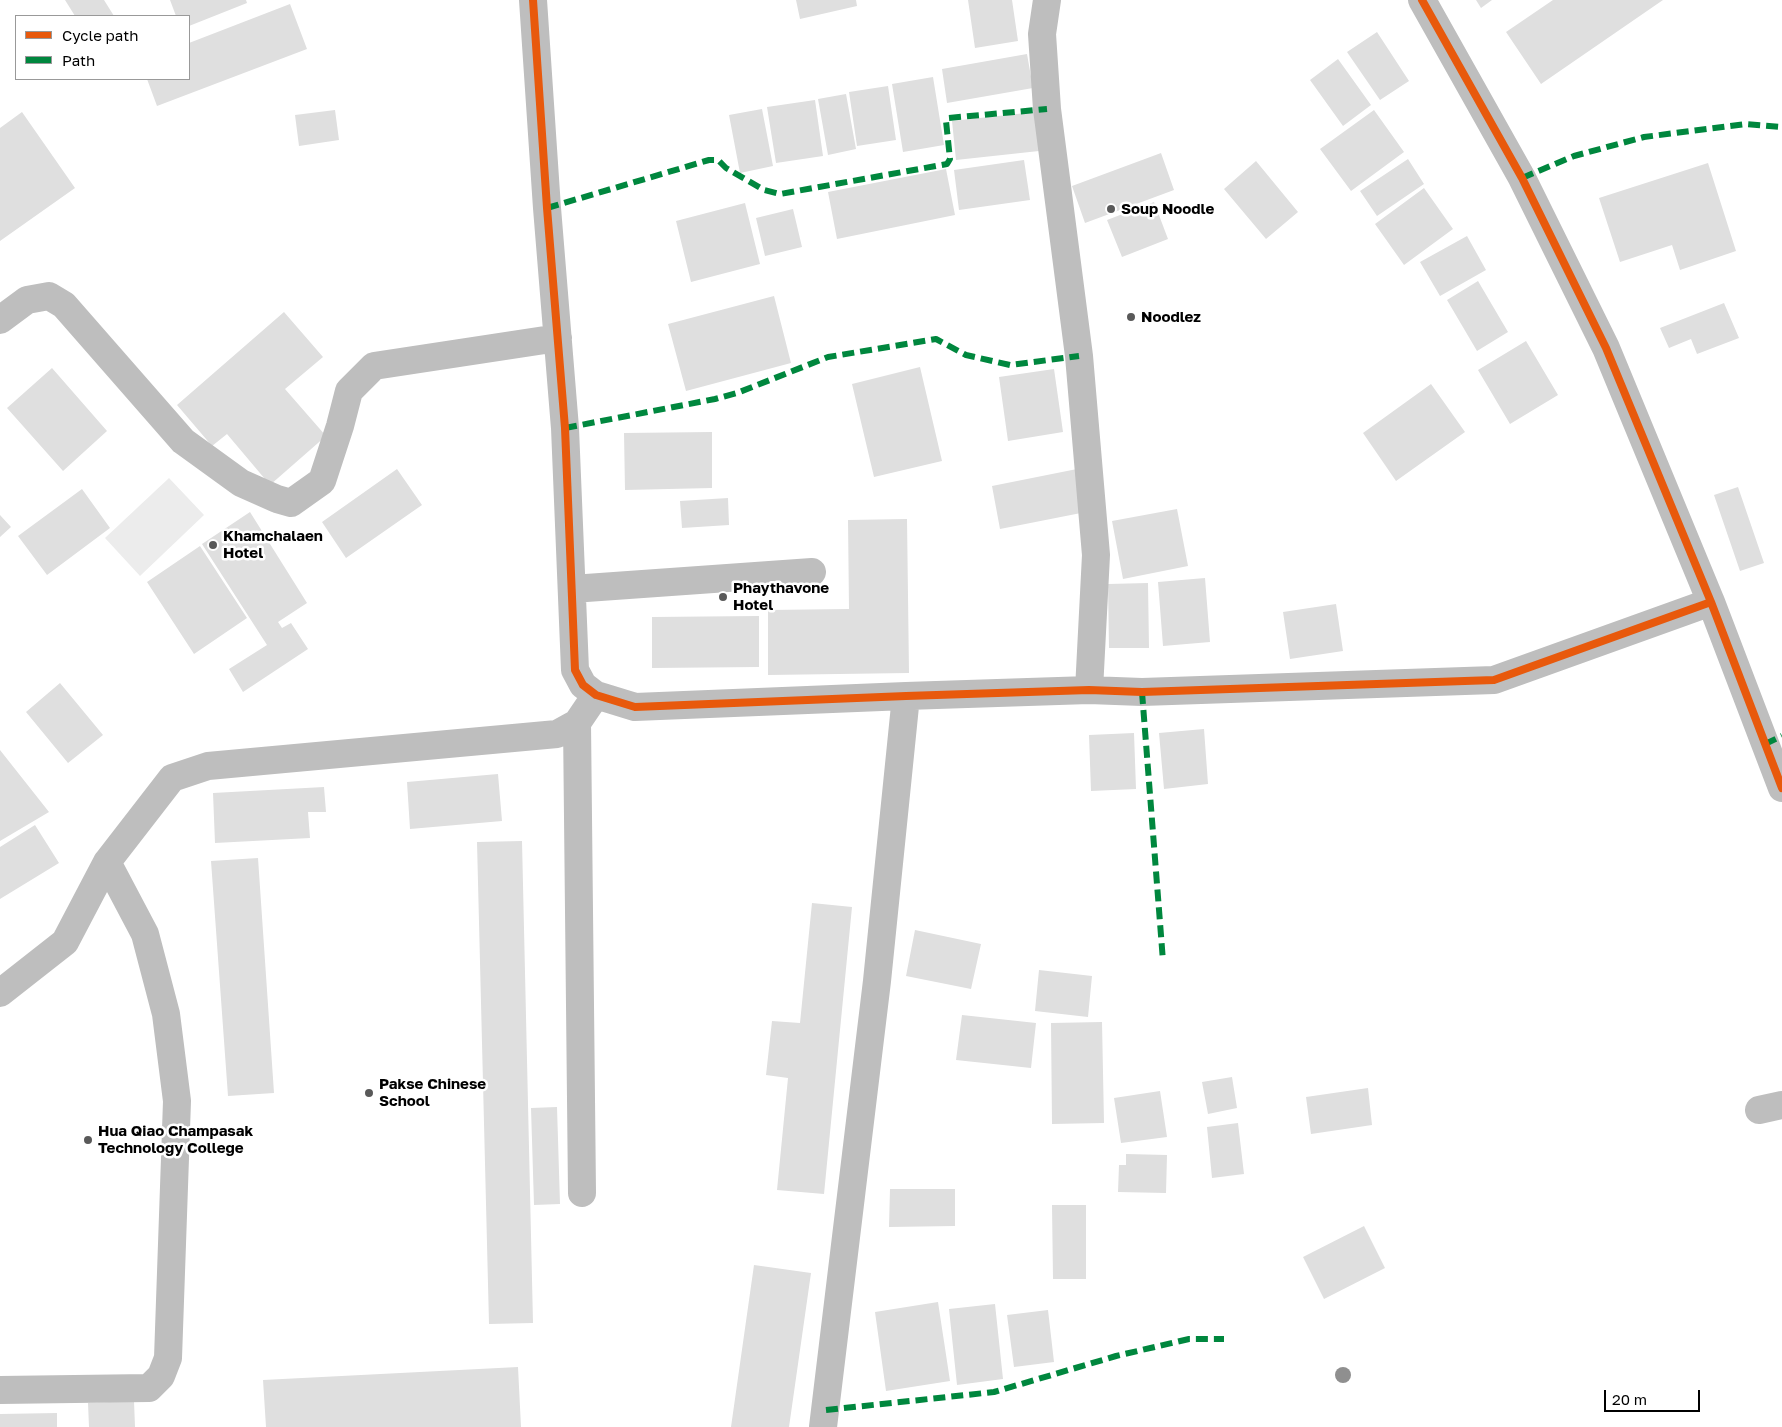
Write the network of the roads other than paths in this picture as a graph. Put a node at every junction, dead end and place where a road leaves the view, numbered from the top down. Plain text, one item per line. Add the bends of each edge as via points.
1 (532, 0) edge
2 (1047, 0) edge
3 (1422, 0) edge
4 (0, 320) edge
5 (558, 338) junction
6 (812, 572) dead end
7 (572, 589) junction
8 (1712, 602) junction
9 (1089, 690) junction
10 (596, 695) junction
11 (906, 696) junction
12 (577, 723) junction
13 (1782, 788) edge
14 (107, 862) junction
15 (0, 993) edge
16 (582, 1193) dead end
17 (0, 1390) edge
18 (823, 1427) edge

1 - 5 street
2 - 9 street via 1042,34 1047,109 1079,356 1096,555
3 - 8 street via 1522,178 1606,348
4 - 5 street via 27,300 49,296 64,305 183,441 241,482 291,503 322,481 349,391 374,366
5 - 7 street
6 - 7 street
7 - 10 street via 575,670 583,685
8 - 9 street via 1494,680 1142,692
8 - 13 street
9 - 11 street
10 - 11 street via 635,707
10 - 12 street
11 - 18 street via 877,981
12 - 14 street via 557,734 208,766 172,778
12 - 16 street
14 - 15 street via 65,942
14 - 17 street via 145,934 166,1014 176,1101 168,1358 160,1376 149,1388

